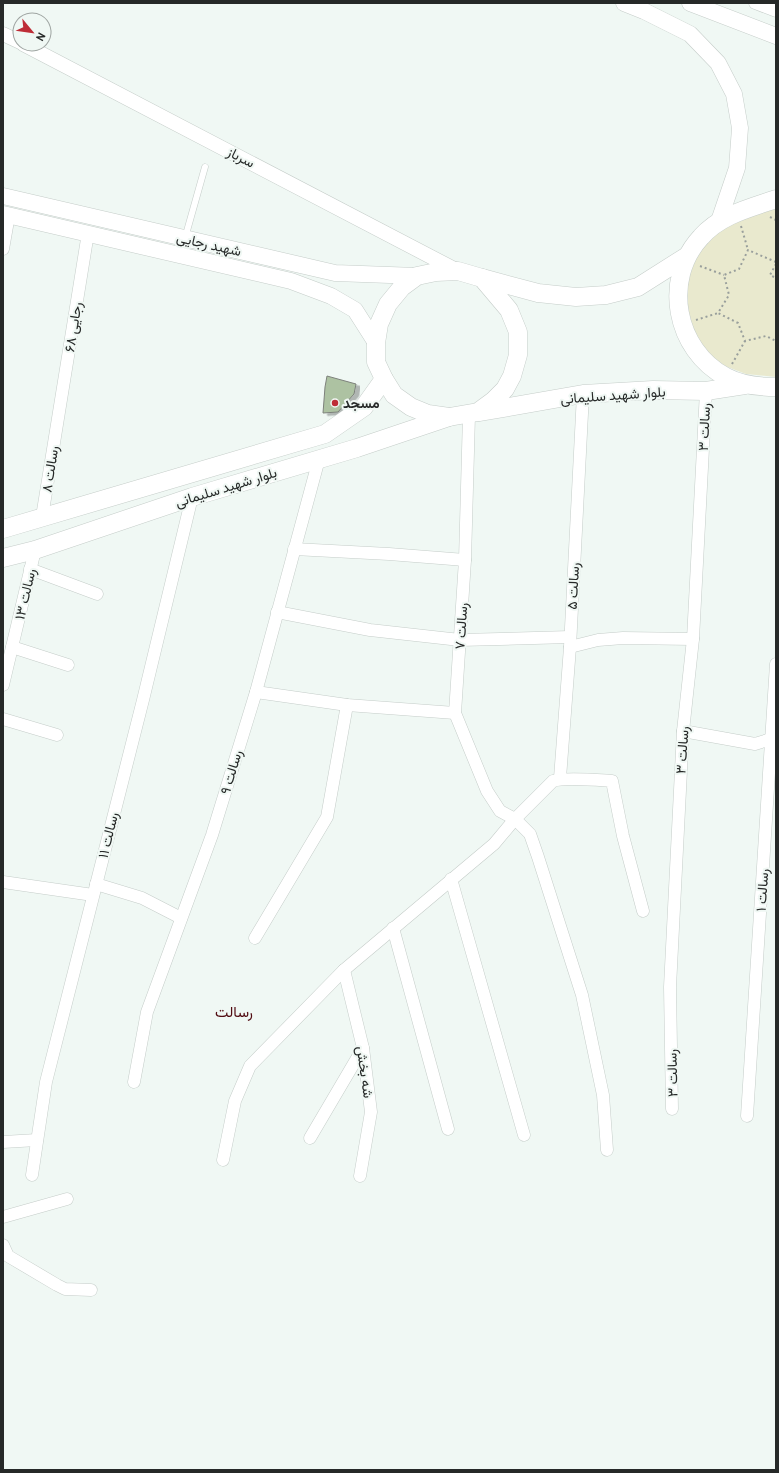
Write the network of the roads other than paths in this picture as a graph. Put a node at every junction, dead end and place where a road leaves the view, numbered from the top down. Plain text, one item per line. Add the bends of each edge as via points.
1 (624, 3) edge
2 (690, 3) edge
3 (755, 3) edge
4 (776, 11) edge
5 (775, 34) edge
6 (38, 52) edge
7 (205, 167) dead end
8 (3, 196) edge
9 (776, 199) edge
10 (6, 214) edge
11 (719, 221) junction
12 (88, 233) junction
13 (185, 238) junction
14 (3, 250) edge
15 (691, 260) junction
16 (458, 270) junction
17 (417, 276) junction
18 (482, 278) junction
19 (376, 343) junction
20 (384, 379) junction
21 (748, 385) junction
22 (776, 387) edge
23 (706, 391) junction
24 (583, 394) junction
25 (473, 414) junction
26 (449, 417) junction
27 (58, 421) joint
28 (319, 459) junction
29 (192, 497) junction
30 (42, 517) junction
31 (3, 529) edge
32 (294, 549) junction
33 (35, 550) junction
34 (3, 558) edge
35 (465, 560) junction
36 (30, 569) junction
37 (97, 594) dead end
38 (278, 612) junction
39 (693, 639) junction
40 (460, 640) junction
41 (570, 642) junction
42 (12, 647) junction
43 (776, 664) edge
44 (68, 665) dead end
45 (3, 685) edge
46 (256, 692) junction
47 (347, 705) junction
48 (455, 713) junction
49 (3, 719) edge
50 (683, 731) junction
51 (57, 735) dead end
52 (771, 739) junction
53 (560, 778) junction
54 (515, 819) junction
55 (451, 879) junction
56 (3, 882) edge
57 (95, 889) junction
58 (643, 911) dead end
59 (181, 918) junction
60 (393, 928) junction
61 (255, 938) dead end
62 (344, 970) junction
63 (363, 1048) junction
64 (134, 1082) dead end
65 (672, 1109) dead end
66 (747, 1116) dead end
67 (448, 1129) dead end
68 (524, 1135) dead end
69 (310, 1138) dead end
70 (37, 1140) junction
71 (3, 1142) edge
72 (607, 1150) dead end
73 (223, 1160) dead end
74 (32, 1175) dead end
75 (360, 1176) dead end
76 (67, 1199) dead end
77 (3, 1217) edge
78 (3, 1245) edge
79 (91, 1290) dead end

1 - 11 main road via 690,34 718,63 734,94 740,128 737,168
2 - 5 main road
3 - 4 street
6 - 16 street, سرباز
7 - 13 lane
8 - 13 main road, شهید رجایی
9 - 11 main road
10 - 12 main road, شهید رجایی
10 - 14 street
11 - 15 main road via 701,237
12 - 19 main road, شهید رجایی via 291,281 331,296 355,310
12 - 27 street, رجایی ۶۸
13 - 17 main road, شهید رجایی via 336,273
15 - 18 main road via 638,287 606,295 576,297 538,293
15 - 21 main road via 680,278 678,302 682,325 692,346 707,364 726,377
16 - 17 main road
16 - 18 main road
17 - 19 main road via 402,287 388,304 379,324
18 - 25 main road via 509,310 518,332 518,355 505,389 493,401
19 - 20 main road via 376,362
20 - 26 main road via 394,395 411,407 428,414
20 - 30 main road, بلوار شهید سلیمانی via 364,407 325,434
21 - 22 main road
21 - 23 main road, بلوار شهید سلیمانی
23 - 24 main road, بلوار شهید سلیمانی via 653,390
23 - 39 street, رسالت ۳
24 - 25 main road, بلوار شهید سلیمانی
24 - 41 street, رسالت ۵
25 - 26 main road, بلوار شهید سلیمانی
25 - 35 street, رسالت ۷
26 - 28 main road, بلوار شهید سلیمانی
27 - 30 street, رسالت ۸
28 - 29 main road, بلوار شهید سلیمانی
28 - 32 street, رسالت ۹
29 - 33 main road, بلوار شهید سلیمانی
29 - 57 street, رسالت ۱۱
30 - 31 main road, بلوار شهید سلیمانی
32 - 35 street
32 - 38 street, رسالت ۹
33 - 34 main road, بلوار شهید سلیمانی
33 - 36 street, رسالت ۱۳
35 - 40 street, رسالت ۷
36 - 37 street
36 - 42 street, رسالت ۱۳
38 - 40 street via 370,630
38 - 46 street, رسالت ۹
39 - 41 street via 623,638
39 - 50 street, رسالت ۳
40 - 41 street
40 - 48 street, رسالت ۷
41 - 53 street, رسالت ۵
42 - 44 street
42 - 45 street, رسالت ۱۳
43 - 52 street, رسالت ۱
46 - 47 street
46 - 59 street, رسالت ۹ via 212,835
47 - 48 street
47 - 61 street via 327,817
48 - 54 street, رسالت ۷ via 487,791 500,812
49 - 51 street
50 - 52 street via 755,744
50 - 65 street, رسالت ۳ via 670,987
52 - 66 street, رسالت ۱
53 - 54 street via 553,781
53 - 58 street via 612,781 623,836
54 - 55 street via 494,844
54 - 72 street, رسالت ۷ via 530,834 582,995 602,1095
55 - 60 street
55 - 68 street
56 - 57 street
57 - 59 street via 142,898
57 - 70 street, رسالت ۱۱ via 46,1082
59 - 64 street, رسالت ۹ via 147,1012
60 - 62 street
60 - 67 street
62 - 63 street, شه بخش
62 - 73 street via 250,1066 235,1102
63 - 69 street
63 - 75 street, شه بخش via 371,1112
70 - 71 street
70 - 74 street, رسالت ۱۱
76 - 77 street
78 - 79 street via 8,1256 57,1285

